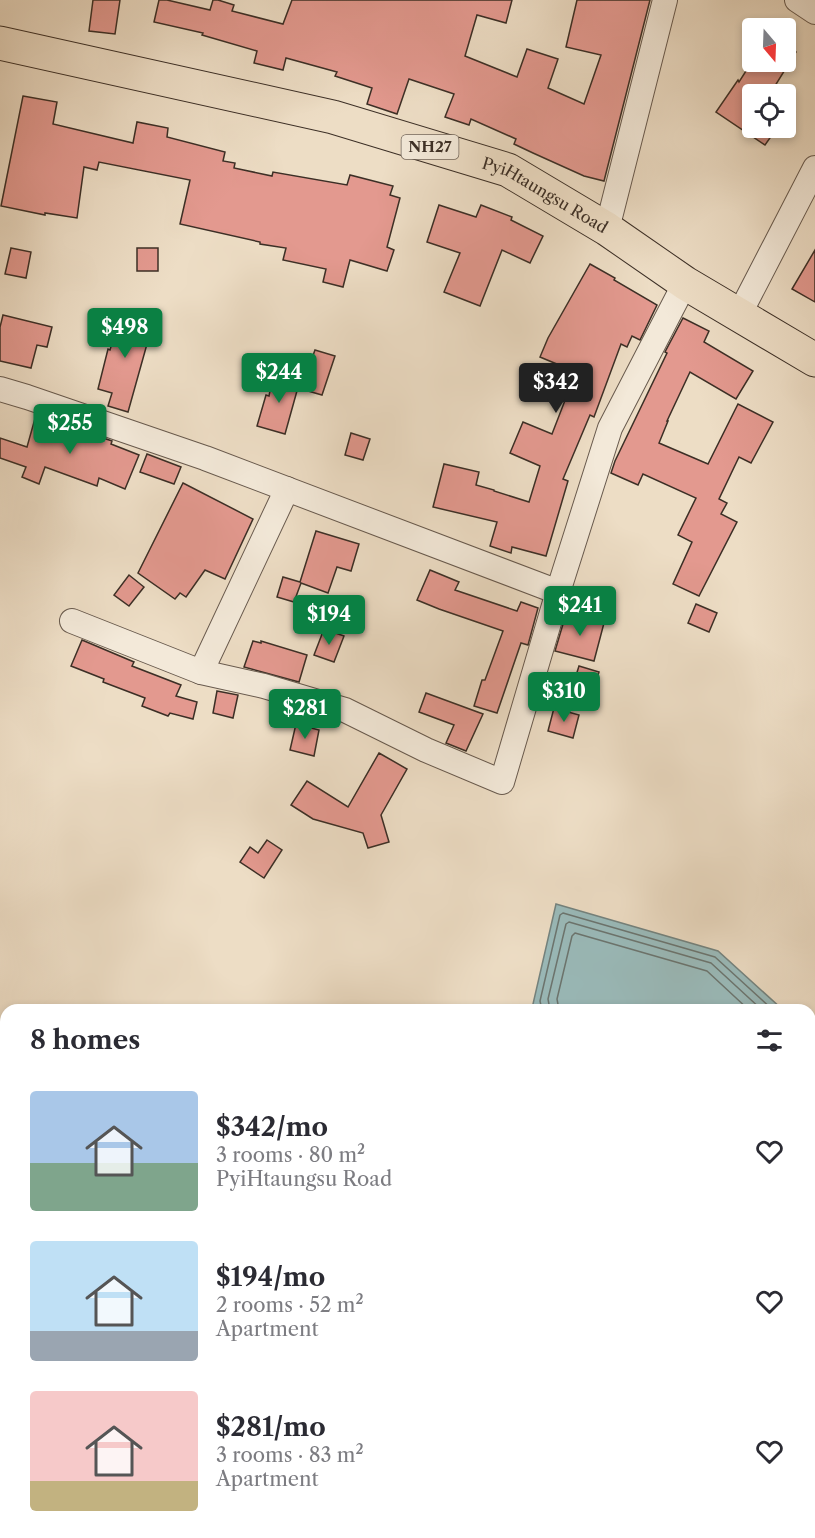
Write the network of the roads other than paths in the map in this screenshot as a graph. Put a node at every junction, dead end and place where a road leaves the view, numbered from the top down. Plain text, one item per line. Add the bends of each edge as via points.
1 (665, 0) edge
2 (797, 0) edge
3 (815, 12) edge
4 (0, 43) edge
5 (815, 168) edge
6 (607, 229) junction
7 (685, 283) junction
8 (740, 315) junction
9 (815, 360) edge
10 (0, 389) edge
11 (286, 489) junction
12 (558, 592) junction
13 (72, 621) dead end
14 (201, 672) junction

1 - 6 street
2 - 3 street
4 - 6 highway, PyiHtaungsu Road / NH27 via 333,117 508,170
5 - 8 street
6 - 7 highway, PyiHtaungsu Road / NH27
7 - 8 highway, PyiHtaungsu Road / NH27
7 - 12 street via 610,428
8 - 9 highway, PyiHtaungsu Road / NH27
10 - 11 street
11 - 12 street
11 - 14 street
12 - 14 street via 502,782 345,710
13 - 14 street

